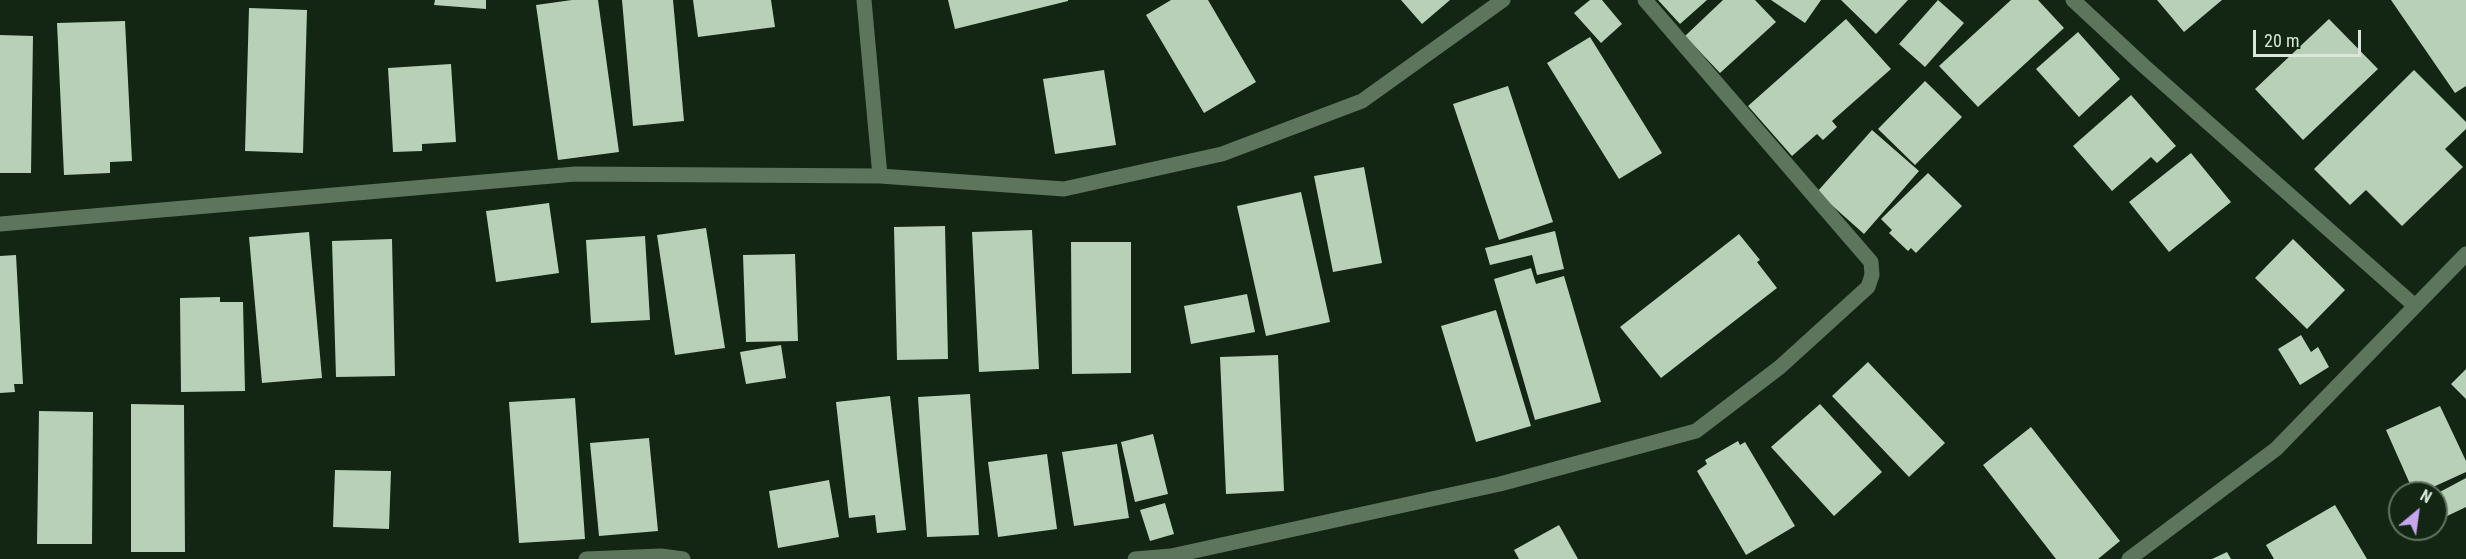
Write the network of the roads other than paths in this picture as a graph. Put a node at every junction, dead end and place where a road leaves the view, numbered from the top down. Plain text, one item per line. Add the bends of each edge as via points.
1 (864, 0) edge
2 (1503, 0) edge
3 (1645, 0) edge
4 (2073, 0) edge
5 (880, 176) junction
6 (0, 224) edge
7 (2466, 254) edge
8 (2415, 306) junction
9 (586, 559) edge
10 (683, 559) edge
11 (1135, 559) edge
12 (2129, 559) edge

1 - 5 street
2 - 5 street via 1362,101 1222,154 1064,189
3 - 11 street via 1871,262 1868,287 1780,367 1696,431 1500,484 1171,556
4 - 8 street
5 - 6 street via 575,174
7 - 8 street
8 - 12 street via 2276,449
9 - 10 street

